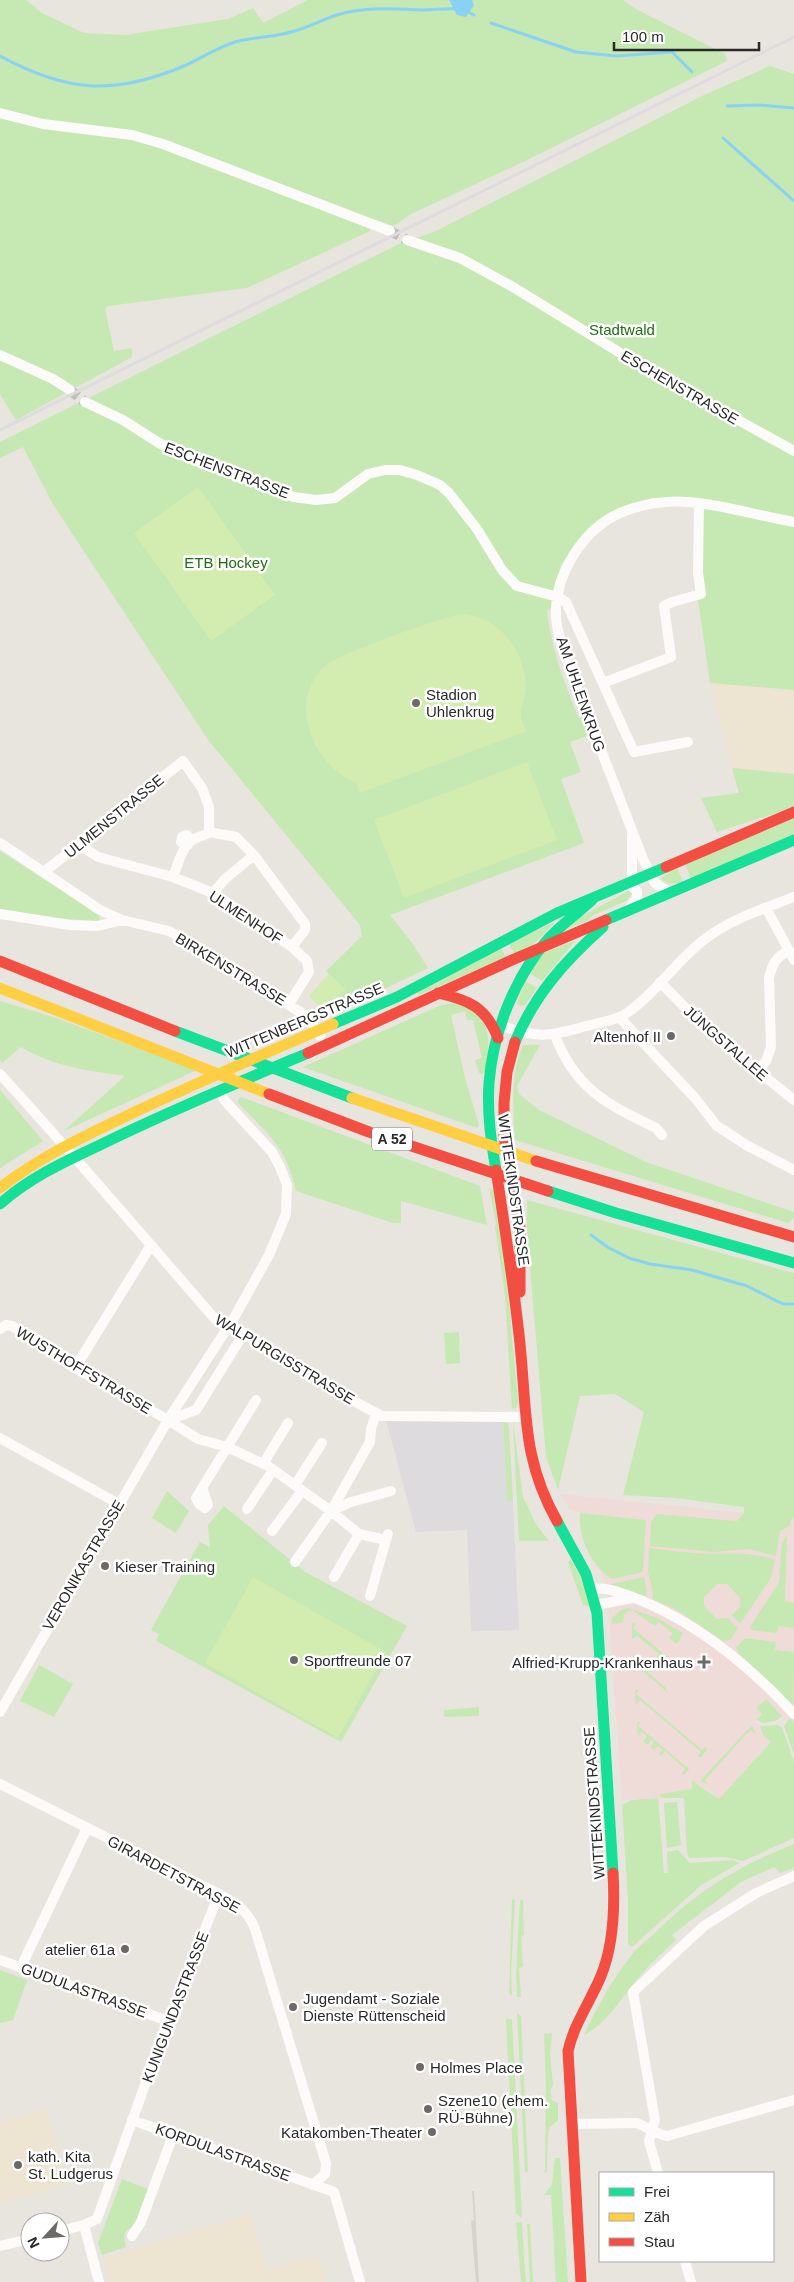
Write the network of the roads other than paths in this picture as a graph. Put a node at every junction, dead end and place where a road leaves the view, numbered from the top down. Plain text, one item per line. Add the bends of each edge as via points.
1 (0, 113) edge
2 (390, 232) tunnel mouth
3 (407, 240) tunnel mouth
4 (0, 355) edge
5 (70, 390) tunnel mouth
6 (84, 402) tunnel mouth
7 (794, 451) edge
8 (699, 503) junction
9 (794, 522) edge
10 (558, 597) junction
11 (603, 683) junction
12 (688, 742) dead end
13 (794, 812) edge
14 (632, 831) junction
15 (209, 832) junction
16 (794, 840) edge
17 (0, 843) edge
18 (78, 844) junction
19 (254, 855) junction
20 (44, 872) junction
21 (650, 873) junction
22 (173, 877) junction
23 (627, 884) junction
24 (213, 893) junction
25 (670, 893) junction
26 (794, 897) edge
27 (592, 900) junction
28 (766, 908) junction
29 (0, 914) edge
30 (622, 914) junction
31 (122, 920) junction
32 (292, 947) junction
33 (541, 948) junction
34 (791, 956) edge
35 (0, 961) edge
36 (660, 982) junction
37 (0, 988) edge
38 (438, 993) junction
39 (289, 1004) junction
40 (620, 1018) junction
41 (502, 1026) junction
42 (318, 1031) junction
43 (519, 1032) junction
44 (555, 1035) junction
45 (498, 1038) junction
46 (324, 1046) junction
47 (757, 1072) junction
48 (0, 1074) edge
49 (219, 1090) junction
50 (794, 1100) edge
51 (662, 1135) dead end
52 (65, 1146) junction
53 (73, 1158) junction
54 (794, 1170) edge
55 (0, 1188) edge
56 (0, 1204) edge
57 (794, 1237) edge
58 (151, 1245) junction
59 (794, 1264) edge
60 (229, 1327) junction
61 (518, 1328) junction
62 (0, 1329) edge
63 (244, 1333) junction
64 (75, 1368) junction
65 (256, 1400) dead end
66 (376, 1414) junction
67 (526, 1417) junction
68 (168, 1420) junction
69 (288, 1423) dead end
70 (0, 1438) edge
71 (322, 1443) dead end
72 (226, 1447) junction
73 (263, 1464) junction
74 (273, 1470) junction
75 (202, 1488) dead end
76 (298, 1488) junction
77 (391, 1491) dead end
78 (119, 1504) junction
79 (247, 1509) dead end
80 (332, 1511) junction
81 (272, 1531) dead end
82 (360, 1534) junction
83 (296, 1562) dead end
84 (334, 1576) dead end
85 (593, 1589) junction
86 (370, 1596) dead end
87 (633, 1598) junction
88 (596, 1605) junction
89 (0, 1712) edge
90 (794, 1714) edge
91 (0, 1784) edge
92 (87, 1828) junction
93 (794, 1876) edge
94 (219, 1894) junction
95 (0, 1960) edge
96 (21, 1967) junction
97 (168, 2021) junction
98 (794, 2100) edge
99 (132, 2120) junction
100 (572, 2124) junction
101 (651, 2130) junction
102 (173, 2135) junction
103 (658, 2172) edge
104 (313, 2185) junction
105 (84, 2225) junction
106 (70, 2228) edge
107 (132, 2236) dead end
108 (20, 2241) edge
109 (0, 2246) edge
110 (685, 2262) edge
111 (100, 2282) edge
112 (360, 2282) edge
113 (581, 2282) edge
114 (691, 2282) edge

1 - 2 street via 43,124 132,135 155,142
3 - 7 street, ESCHENSTRASSE via 468,262 648,370
4 - 5 street
6 - 10 street, ESCHENSTRASSE via 123,420 158,444 184,456 294,496 316,500 335,498 368,474 385,470 417,474 440,485 448,493 477,529 502,570 517,586
8 - 9 street, AM UHLENKRUG
8 - 10 street, AM UHLENKRUG via 667,501 614,516 591,534 564,569
8 - 11 street via 698,573 701,594 664,606 671,657
10 - 11 street via 570,608
10 - 14 street, AM UHLENKRUG via 556,610 563,649
11 - 12 street via 634,752
13 - 21 main road, WITTENBERGSTRASSE
14 - 21 street, AM UHLENKRUG
14 - 23 street, AM UHLENKRUG
15 - 18 street, ULMENSTRASSE via 210,807 202,788 183,761
15 - 19 street via 236,837
15 - 22 street via 189,843
16 - 25 main road, WITTENBERGSTRASSE
17 - 20 street
18 - 20 street, ULMENSTRASSE
18 - 22 street, ULMENHOF via 98,857
19 - 24 street
19 - 32 street via 305,924 305,930
20 - 31 street via 100,910
21 - 23 main road, WITTENBERGSTRASSE
21 - 25 street, AM UHLENKRUG via 655,883
22 - 24 street, ULMENHOF
23 - 27 main road, WITTENBERGSTRASSE
23 - 30 street via 638,894
24 - 32 street, ULMENHOF
25 - 30 main road, WITTENBERGSTRASSE
26 - 28 street
27 - 33 main road, WITTEKINDSTRASSE
27 - 42 main road, WITTENBERGSTRASSE via 508,936 397,997
28 - 34 street
28 - 36 street via 732,922 706,938 681,958
29 - 31 street, BIRKENSTRASSE via 70,925 98,926
30 - 33 main road, WITTENBERGSTRASSE
30 - 43 main road, WITTEKINDSTRASSE via 558,968 529,1009
31 - 39 street, BIRKENSTRASSE via 169,931
32 - 39 street, ULMENHOF via 307,961 309,972
33 - 38 main road, WITTENBERGSTRASSE
33 - 41 main road, WITTEKINDSTRASSE via 522,974
34 - 47 street via 782,954 771,969 771,1047
35 - 57 main road, A 52 via 309,1082 440,1129 650,1196
36 - 40 street
36 - 47 street, JÜNGSTALLEE via 709,1032
37 - 59 main road, A 52 via 369,1132 616,1213
38 - 45 main road via 460,998 479,1009 493,1024
38 - 46 main road, WITTENBERGSTRASSE
39 - 42 street, BIRKENSTRASSE via 305,1015
40 - 44 street
40 - 54 street via 689,1091 716,1125
41 - 43 street
41 - 45 main road, WITTEKINDSTRASSE
42 - 46 street, BIRKENSTRASSE
42 - 52 main road, WITTENBERGSTRASSE via 199,1082
43 - 44 street
43 - 61 main road, WITTEKINDSTRASSE via 506,1086 504,1138 520,1227
44 - 51 street via 564,1058 587,1088 607,1103 656,1128
45 - 61 main road, WITTEKINDSTRASSE via 489,1081 490,1132
46 - 49 main road, WITTENBERGSTRASSE
47 - 50 street, JÜNGSTALLEE
48 - 52 street, WALPURGISSTRASSE
49 - 53 main road, WITTENBERGSTRASSE
49 - 60 street, VERONIKASTRASSE via 225,1101 272,1152 287,1185 286,1214 280,1230
52 - 53 street, WALPURGISSTRASSE
52 - 55 main road, WITTENBERGSTRASSE
53 - 56 main road, WITTENBERGSTRASSE via 17,1189
53 - 58 street, WALPURGISSTRASSE
58 - 60 street, WALPURGISSTRASSE via 215,1319
58 - 64 street
60 - 63 street, WALPURGISSTRASSE
60 - 68 street, VERONIKASTRASSE
61 - 67 main road, WITTEKINDSTRASSE
62 - 64 street, WUSTHOFFSTRASSE via 12,1326
63 - 66 street, WALPURGISSTRASSE
63 - 68 street via 196,1410
64 - 68 street, WUSTHOFFSTRASSE
65 - 72 street
66 - 67 street, WALPURGISSTRASSE
66 - 80 street via 370,1442
67 - 85 main road, WITTEKINDSTRASSE via 531,1458 539,1486
68 - 72 street, WUSTHOFFSTRASSE via 198,1439
68 - 78 street, VERONIKASTRASSE
69 - 73 street
70 - 78 street
71 - 76 street
72 - 73 street, WUSTHOFFSTRASSE
72 - 75 street
73 - 74 street, WUSTHOFFSTRASSE
74 - 76 street, WUSTHOFFSTRASSE
74 - 79 street
76 - 80 street, WUSTHOFFSTRASSE
76 - 81 street
77 - 80 street via 350,1502
78 - 89 street, VERONIKASTRASSE
80 - 82 street, WUSTHOFFSTRASSE
80 - 83 street
82 - 84 street
82 - 86 street via 387,1537
85 - 87 street via 607,1589
85 - 88 main road, WITTEKINDSTRASSE
87 - 88 street
87 - 90 street via 672,1614 707,1637 747,1668
88 - 100 main road, WITTEKINDSTRASSE via 614,1923 603,1969 569,2047
91 - 92 street, GIRARDETSTRASSE
92 - 94 street, GIRARDETSTRASSE
92 - 96 street
93 - 101 street via 756,1893 704,1926 633,1992 654,2115
94 - 97 street, KUNIGUNDASTRASSE
94 - 104 street, GIRARDETSTRASSE via 242,1908 253,1924 326,2163 325,2174
95 - 96 street, GUDULASTRASSE
96 - 97 street, GUDULASTRASSE
97 - 99 street, KUNIGUNDASTRASSE
98 - 101 street via 667,2136
99 - 102 street, KORDULASTRASSE
99 - 105 street, KUNIGUNDASTRASSE via 97,2219
100 - 101 street via 637,2123
100 - 113 main road, WITTEKINDSTRASSE
101 - 103 street via 649,2141
102 - 104 street, KORDULASTRASSE
102 - 107 street via 141,2222
104 - 112 street, KORDULASTRASSE via 334,2192
105 - 106 street
105 - 111 street
108 - 109 street
110 - 114 street

